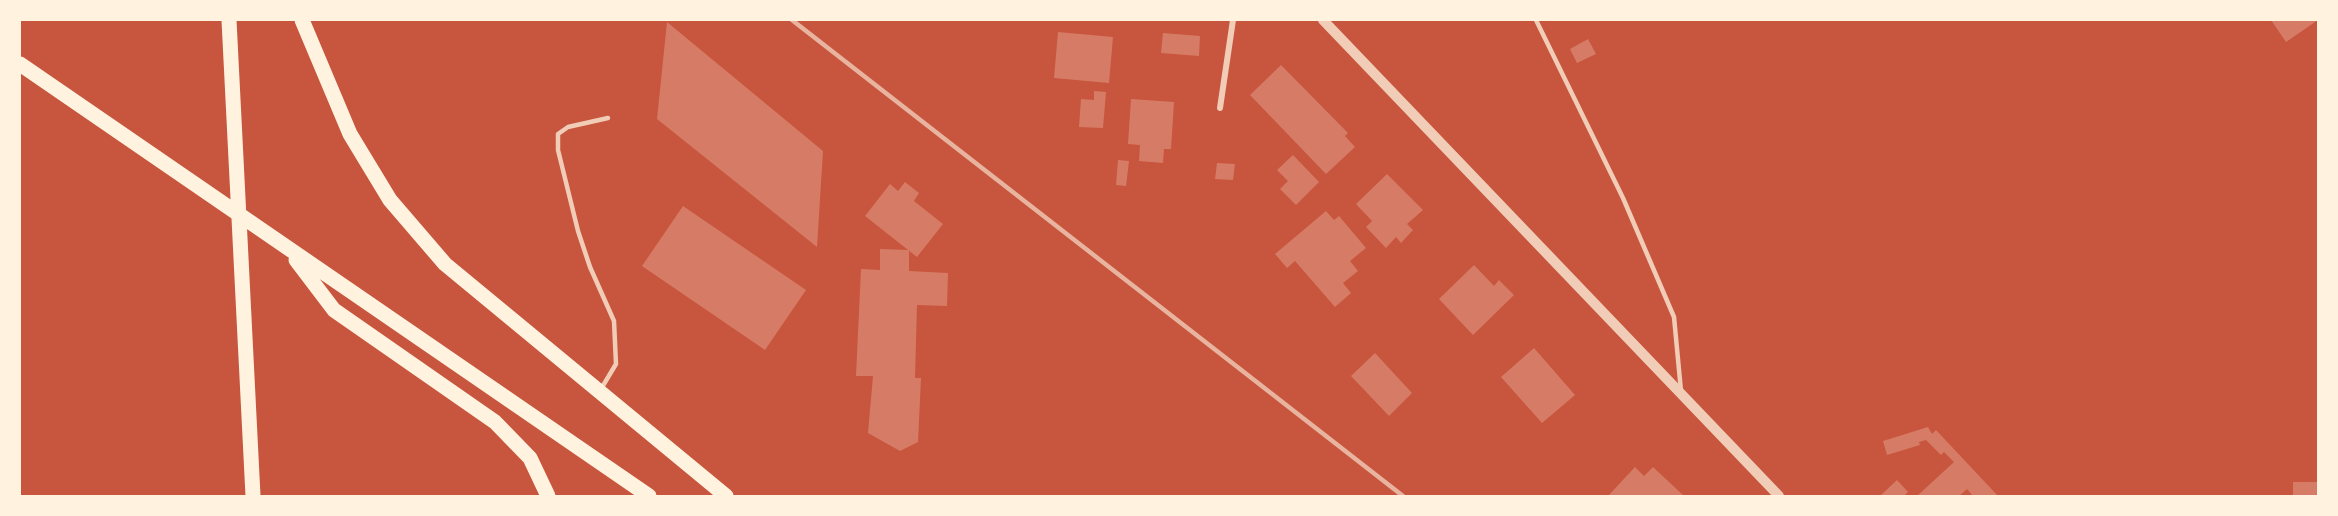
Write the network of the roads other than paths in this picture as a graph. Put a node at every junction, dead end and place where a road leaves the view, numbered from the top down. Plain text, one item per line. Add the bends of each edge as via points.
1 (229, 20) edge
2 (302, 20) edge
3 (1233, 20) edge
4 (1323, 20) edge
5 (1536, 20) edge
6 (20, 64) edge
7 (1220, 108) dead end
8 (608, 118) dead end
9 (287, 249) junction
10 (599, 391) junction
11 (1681, 397) junction
12 (253, 496) edge
13 (548, 496) edge
14 (649, 496) edge
15 (726, 496) edge
16 (1779, 496) edge

1 - 12 main road
2 - 10 main road via 350,134 390,200 445,264
3 - 7 street
4 - 11 street
5 - 11 lane via 1623,198 1674,317
6 - 9 main road
8 - 10 lane via 568,127 558,134 558,150 578,231 614,321 616,364
9 - 13 main road via 334,310 495,422 530,458
9 - 14 main road
10 - 15 main road
11 - 16 street

